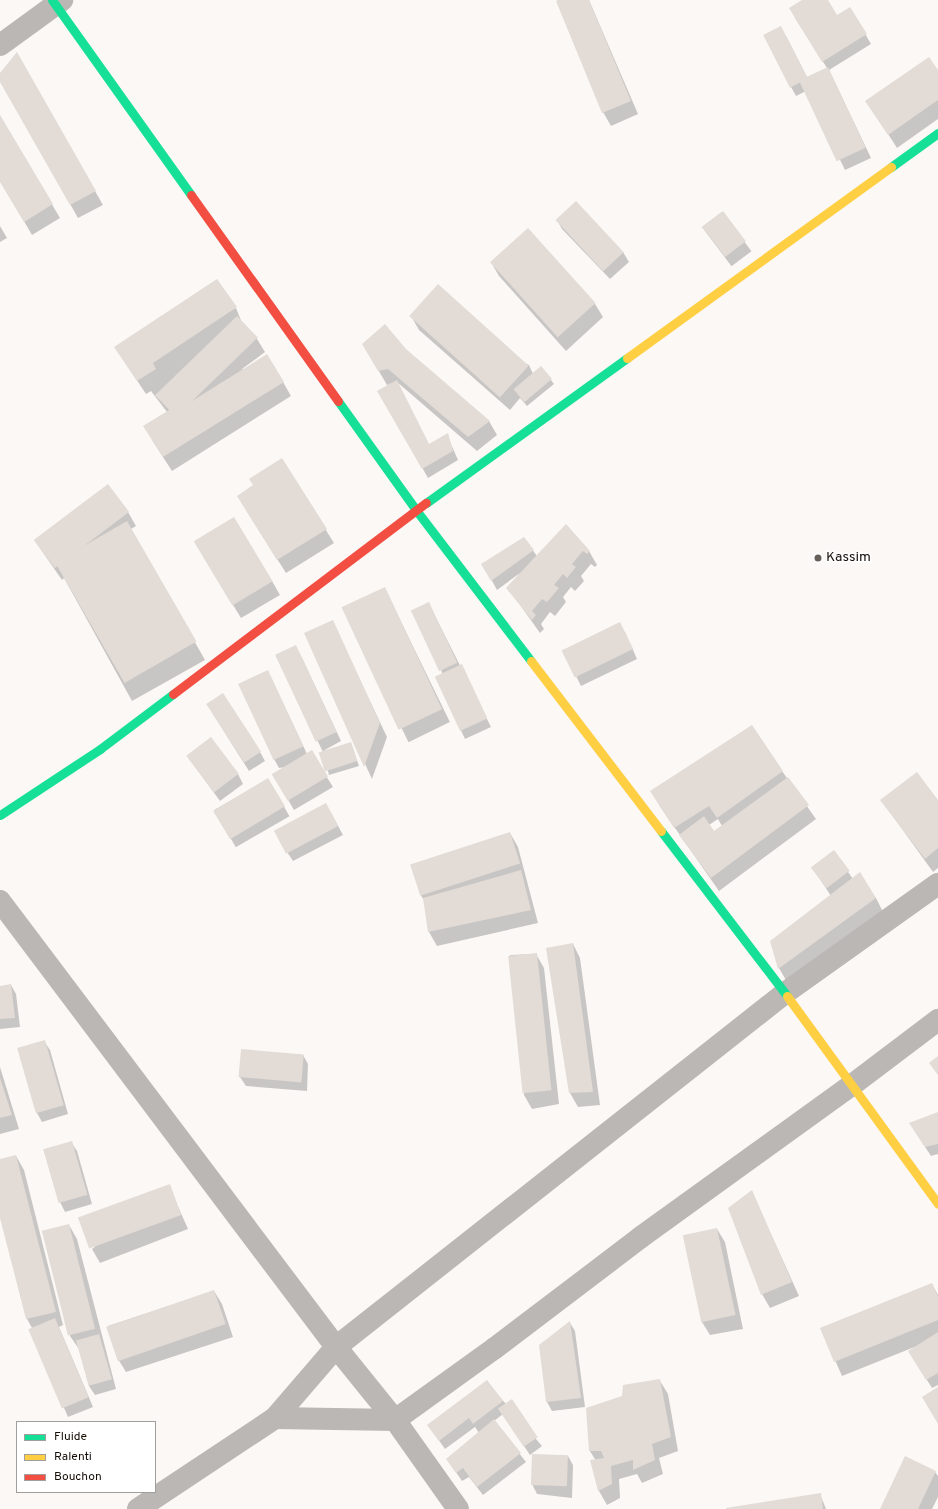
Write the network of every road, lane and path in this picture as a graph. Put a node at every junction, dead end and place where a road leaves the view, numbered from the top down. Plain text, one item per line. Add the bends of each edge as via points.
1 (56, 2) edge
2 (0, 44) edge
3 (938, 133) edge
4 (416, 510) junction
5 (0, 815) edge
6 (938, 884) edge
7 (0, 901) edge
8 (785, 993) junction
9 (938, 1020) edge
10 (852, 1086) junction
11 (938, 1204) edge
12 (336, 1347) junction
13 (275, 1418) junction
14 (395, 1420) junction
15 (138, 1509) edge
16 (458, 1509) edge

1 - 2 street
1 - 4 street
3 - 4 street
4 - 5 street via 100,749
4 - 8 street
6 - 8 street
7 - 12 street
8 - 10 street
8 - 12 street
9 - 10 street
10 - 11 street
10 - 14 street
12 - 13 street
12 - 14 street
13 - 14 street
13 - 15 street
14 - 16 street

